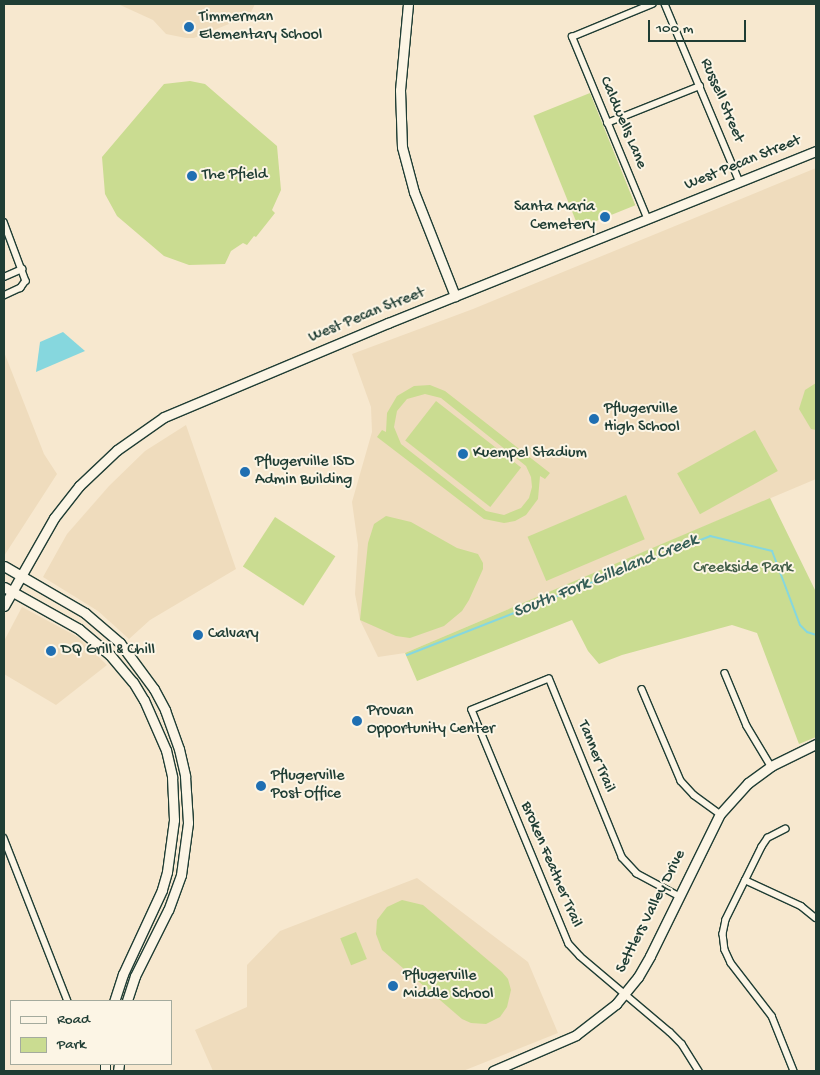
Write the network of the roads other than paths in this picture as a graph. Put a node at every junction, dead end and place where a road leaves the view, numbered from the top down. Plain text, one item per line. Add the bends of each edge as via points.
1 (408, 4) edge
2 (652, 4) edge
3 (665, 4) edge
4 (700, 86) junction
5 (607, 123) junction
6 (816, 151) edge
7 (740, 182) junction
8 (647, 218) junction
9 (4, 222) edge
10 (22, 269) junction
11 (4, 277) edge
12 (4, 296) edge
13 (455, 296) junction
14 (4, 566) edge
15 (20, 576) junction
16 (8, 589) edge
17 (4, 606) edge
18 (120, 643) junction
19 (110, 655) junction
20 (725, 673) dead end
21 (642, 689) dead end
22 (472, 710) joint
23 (816, 744) edge
24 (771, 766) junction
25 (185, 776) junction
26 (172, 777) junction
27 (720, 814) junction
28 (786, 829) dead end
29 (4, 838) edge
30 (167, 872) junction
31 (181, 875) junction
32 (745, 880) junction
33 (678, 896) junction
34 (816, 918) edge
35 (146, 926) junction
36 (157, 932) junction
37 (625, 995) junction
38 (68, 1000) edge
39 (114, 1000) edge
40 (127, 1000) edge
41 (493, 1071) edge
42 (699, 1071) edge
43 (794, 1071) edge

1 - 13 main road via 400,90 402,147 414,192
2 - 5 street, Caldwells Lane via 572,37
3 - 4 street, Russell Street
4 - 5 street
4 - 7 street, Russell Street
5 - 8 street, Caldwells Lane
6 - 7 main road, West Pecan Street
7 - 8 main road, West Pecan Street
8 - 13 main road, West Pecan Street
9 - 10 street
10 - 11 street
10 - 12 street via 25,285
13 - 15 main road, West Pecan Street via 188,406 141,432 104,460 79,486 54,518
14 - 15 main road
15 - 16 main road, West Pecan Street
15 - 18 main road via 85,613
16 - 17 main road, West Pecan Street
16 - 19 main road via 79,629
18 - 19 main road
18 - 25 main road via 165,710
19 - 26 main road via 133,682 154,718
20 - 24 street via 747,726
21 - 27 street via 681,781
22 - 33 street, Tanner Trail via 549,679 622,858 637,874
22 - 37 street, Broken Feather Trail via 565,937 572,949
23 - 24 main road, Settlers Valley Drive
24 - 27 main road, Settlers Valley Drive via 748,783
25 - 26 main road
25 - 31 main road via 188,823
26 - 30 main road via 174,820
27 - 33 main road, Settlers Valley Drive
28 - 32 street via 768,838
29 - 38 street
30 - 31 main road
30 - 35 main road
31 - 36 main road
32 - 34 street via 801,906
32 - 43 street via 726,920 723,934 725,950 772,1016
33 - 37 main road, Settlers Valley Drive via 650,956
35 - 36 main road
35 - 39 main road
36 - 40 main road via 135,976
37 - 41 main road, Settlers Valley Drive via 605,1015 576,1036
37 - 42 street, Broken Feather Trail via 682,1044

